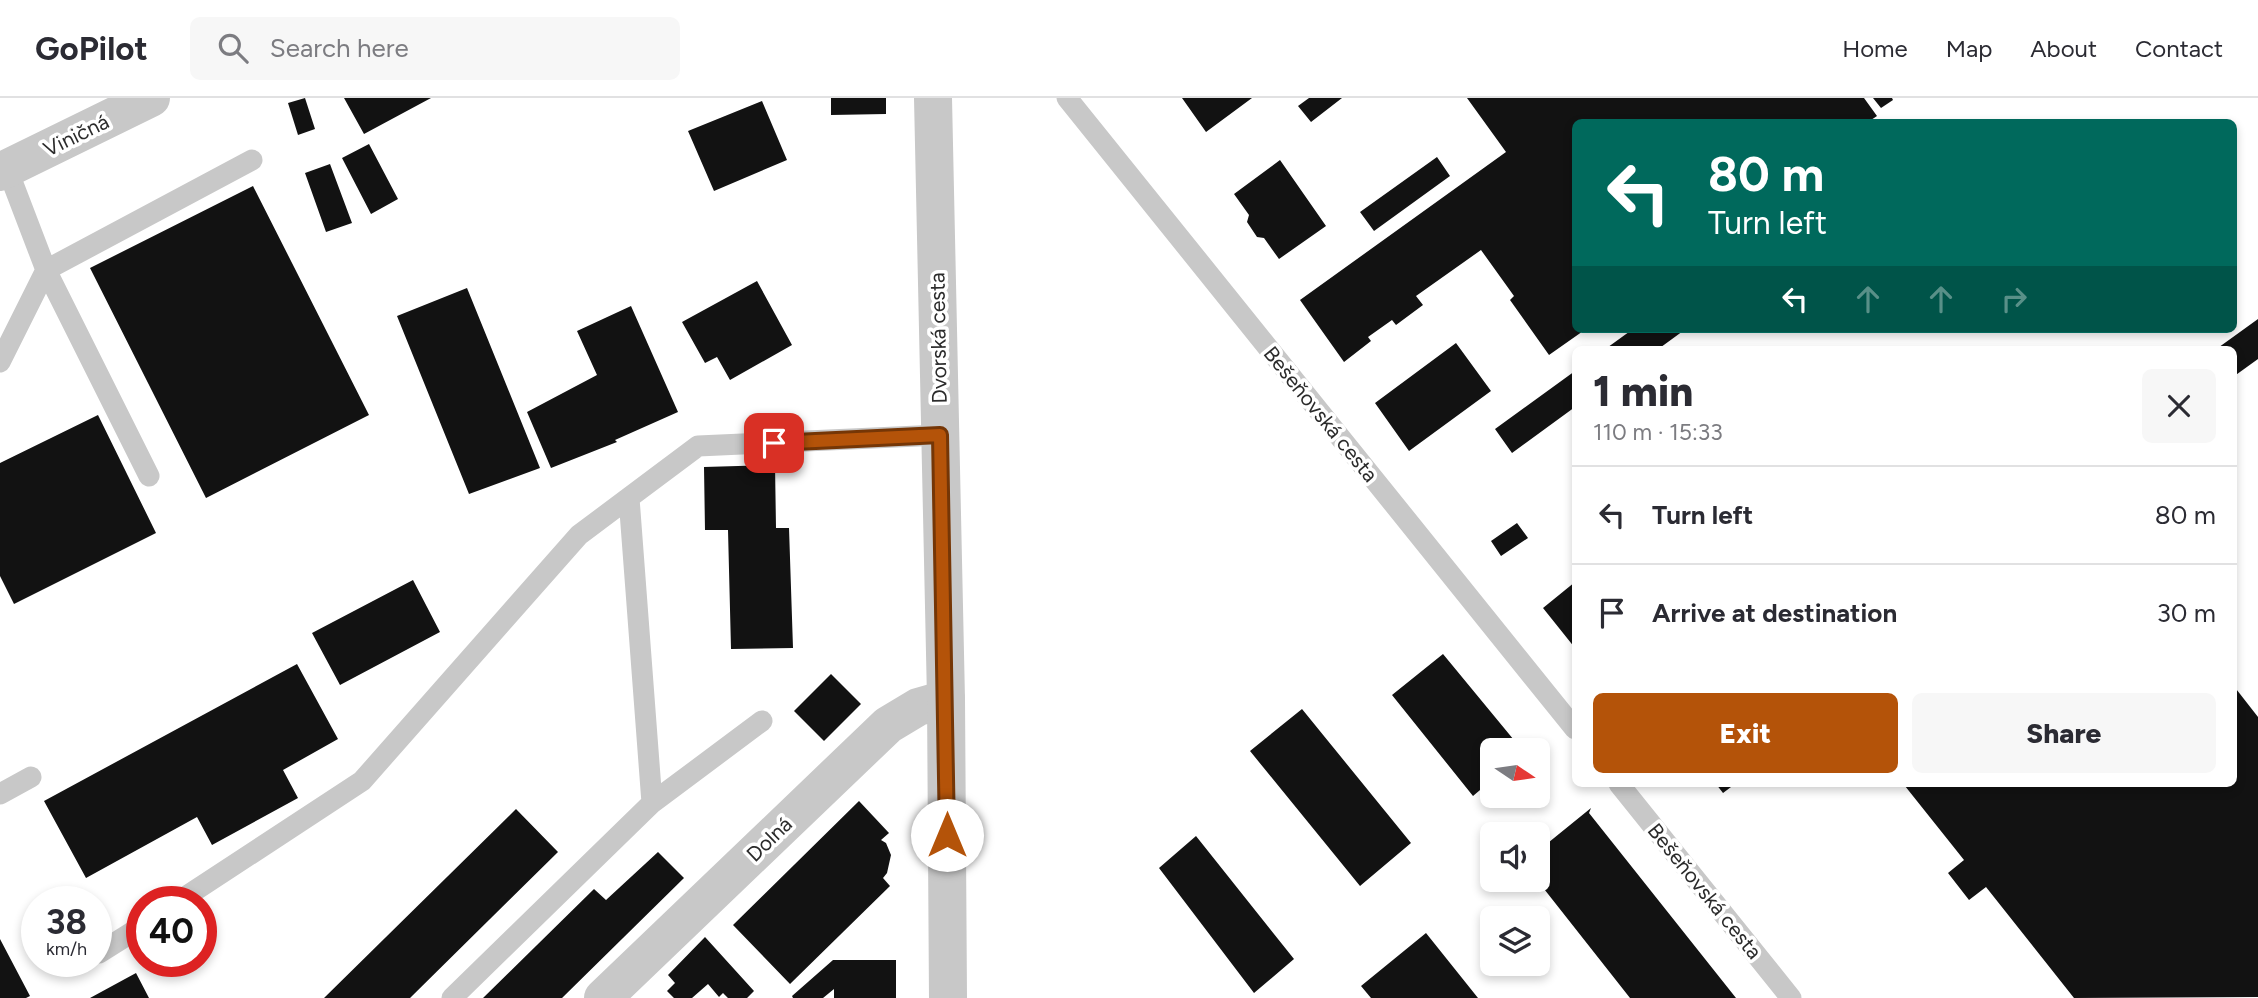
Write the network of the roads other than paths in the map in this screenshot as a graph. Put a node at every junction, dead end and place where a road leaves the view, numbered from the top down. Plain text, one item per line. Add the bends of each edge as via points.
1 (151, 98) edge
2 (933, 98) edge
3 (1067, 98) edge
4 (252, 160) dead end
5 (2, 164) edge
6 (46, 270) junction
7 (0, 362) edge
8 (940, 435) junction
9 (149, 476) dead end
10 (629, 498) junction
11 (946, 699) junction
12 (762, 721) dead end
13 (1572, 725) edge
14 (31, 777) dead end
15 (1621, 787) edge
16 (0, 794) edge
17 (652, 803) junction
18 (202, 886) edge
19 (452, 998) edge
20 (603, 998) edge
21 (948, 998) edge
22 (1791, 998) edge

1 - 5 street, Viničná
2 - 8 street, Dvorská cesta
3 - 13 lane, Bešeňovská cesta
4 - 6 lane
5 - 6 lane
6 - 7 lane
6 - 9 lane
8 - 10 lane via 698,446
8 - 11 street, Dvorská cesta
10 - 17 lane
10 - 18 lane via 579,534 362,781
11 - 20 street, Dolná via 918,707 888,725
11 - 21 street, Dvorská cesta
12 - 17 lane
14 - 16 lane
15 - 22 lane, Bešeňovská cesta
17 - 19 lane

